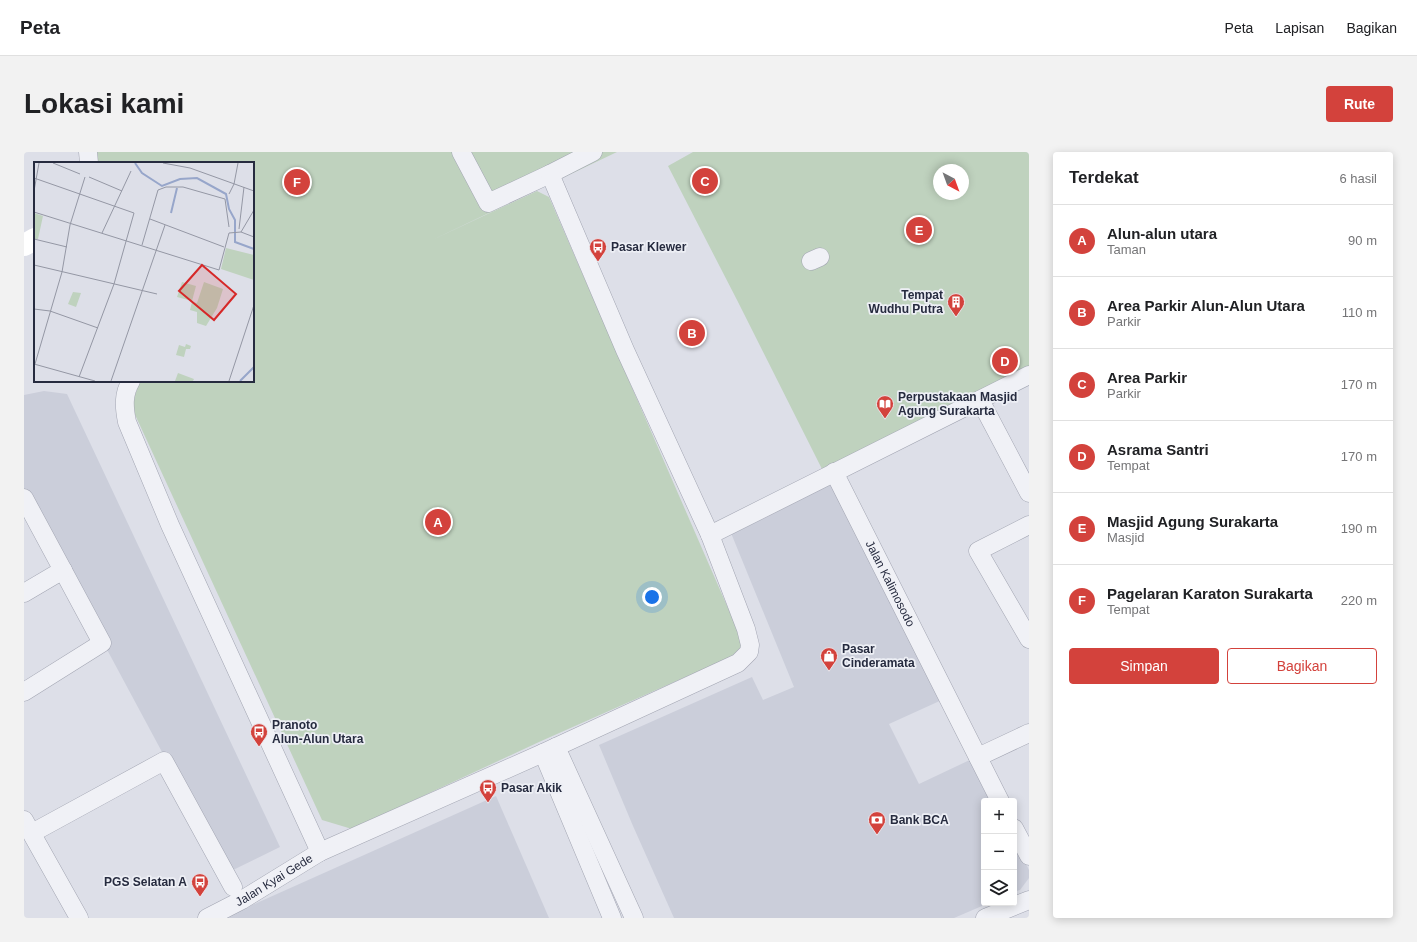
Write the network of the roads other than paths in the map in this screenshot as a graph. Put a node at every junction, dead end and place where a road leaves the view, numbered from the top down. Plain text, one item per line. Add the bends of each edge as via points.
1 (88, 152) edge
2 (462, 152) edge
3 (593, 152) edge
4 (89, 162) edge
5 (550, 174) junction
6 (34, 240) edge
7 (24, 245) edge
8 (1029, 375) edge
9 (131, 382) edge
10 (980, 400) junction
11 (834, 472) junction
12 (1029, 493) edge
13 (24, 498) edge
14 (1029, 525) edge
15 (710, 535) junction
16 (63, 570) junction
17 (24, 593) edge
18 (1029, 639) edge
19 (24, 692) edge
20 (1029, 733) edge
21 (550, 750) junction
22 (978, 757) junction
23 (998, 798) edge
24 (28, 827) edge
25 (1019, 828) edge
26 (320, 852) junction
27 (1029, 856) edge
28 (233, 887) dead end
29 (1029, 900) edge
30 (79, 918) edge
31 (207, 918) edge
32 (612, 918) edge
33 (634, 918) edge
34 (985, 918) edge

1 - 4 street
2 - 5 street via 488,203
3 - 5 street
5 - 15 street
6 - 7 street
8 - 10 street
9 - 26 street via 124,398 127,422 170,525
10 - 11 street
10 - 12 street
11 - 15 street
11 - 22 street, Jalan Kalimosodo
13 - 16 street
14 - 18 street via 978,551
15 - 21 street, Jalan Kyai Gede via 746,629 749,652 738,663
16 - 17 street
16 - 19 street via 102,643
20 - 22 street
21 - 26 street, Jalan Kyai Gede
21 - 32 street
21 - 33 street
22 - 23 street, Jalan Kalimosodo
24 - 28 street via 164,761
24 - 30 street
25 - 27 street
26 - 31 street, Jalan Kyai Gede via 242,900
29 - 34 street

